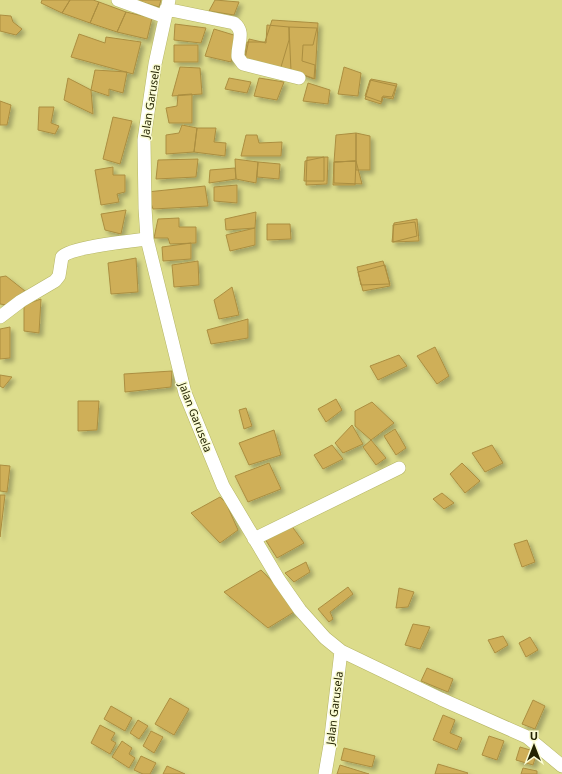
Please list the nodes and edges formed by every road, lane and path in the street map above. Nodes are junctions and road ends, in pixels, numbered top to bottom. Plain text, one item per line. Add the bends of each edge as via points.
1 (118, 0) edge
2 (167, 8) edge
3 (299, 78) dead end
4 (147, 239) junction
5 (0, 317) edge
6 (399, 468) dead end
7 (254, 539) junction
8 (341, 651) junction
9 (562, 766) edge
10 (325, 774) edge

1 - 2 street
2 - 3 street via 234,22 241,34 238,57 243,64
2 - 4 street, Jalan Garusela via 144,140
4 - 5 street via 68,253 62,257 59,276 55,281 20,301
4 - 7 street, Jalan Garusela via 185,393 223,486
6 - 7 street
7 - 8 street, Jalan Garusela via 300,610 325,638
8 - 9 street via 527,737
8 - 10 street, Jalan Garusela

